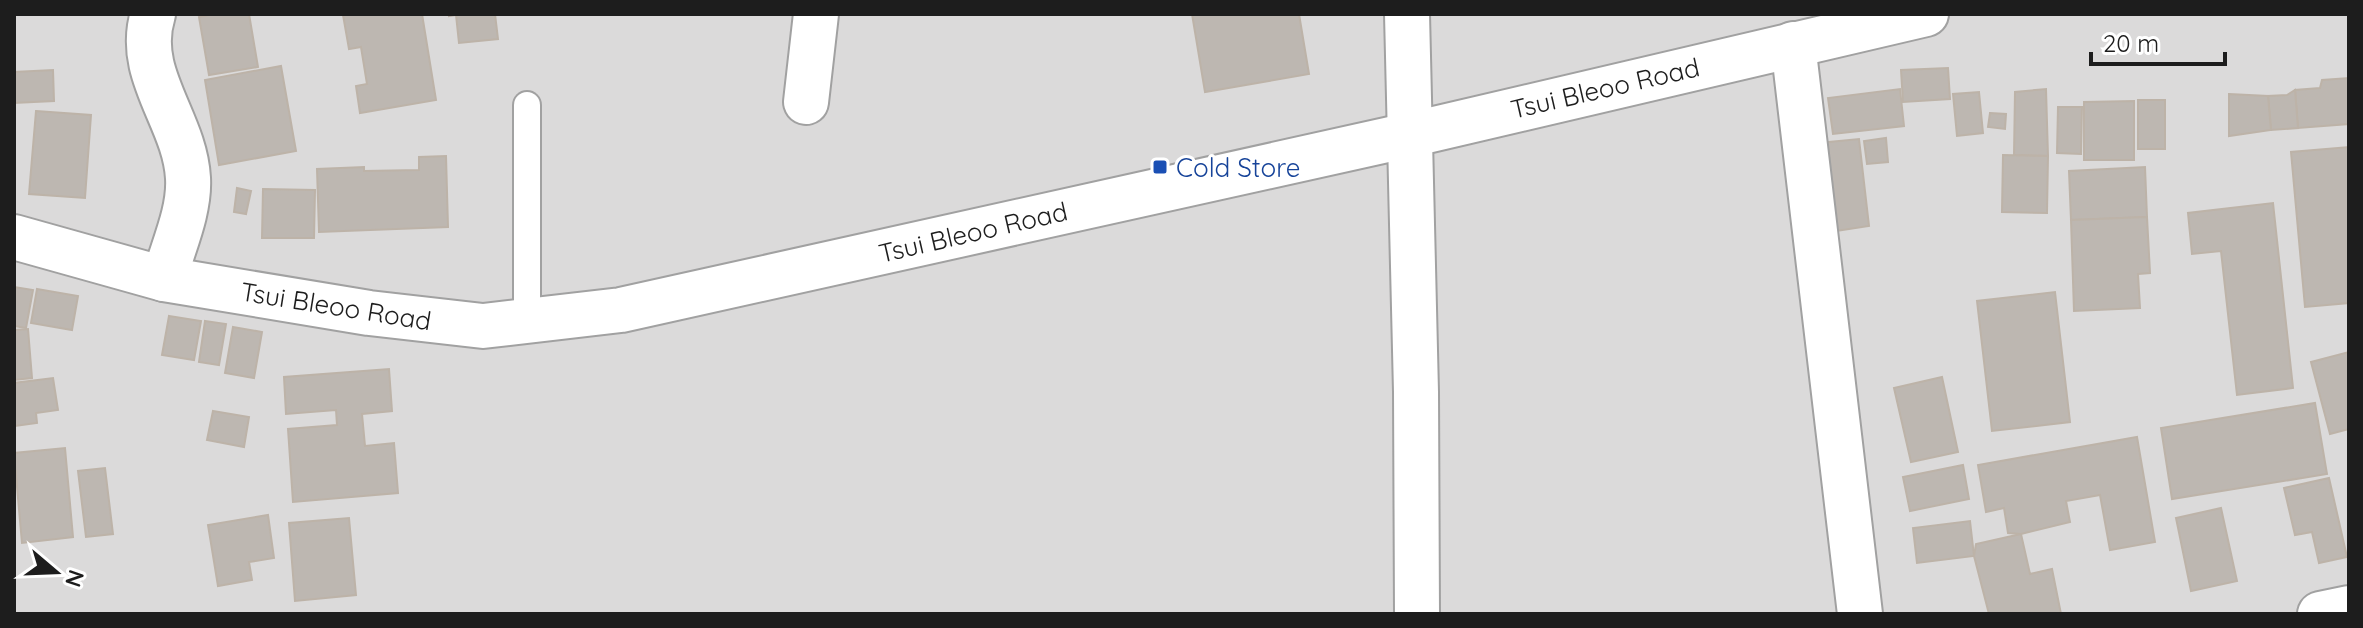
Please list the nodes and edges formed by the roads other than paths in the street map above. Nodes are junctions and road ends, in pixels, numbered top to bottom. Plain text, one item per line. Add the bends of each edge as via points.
1 (153, 14) edge
2 (816, 14) edge
3 (1407, 14) edge
4 (1926, 14) edge
5 (1793, 44) junction
6 (806, 102) dead end
7 (527, 105) dead end
8 (1409, 135) junction
9 (14, 237) edge
10 (164, 279) junction
11 (527, 321) junction
12 (2349, 608) edge
13 (1417, 614) edge
14 (1860, 614) edge
15 (2320, 614) edge

1 - 10 street via 147,33 149,61 185,155 188,179
2 - 6 street
3 - 8 street
4 - 5 street, Tsui Bleoo Road
5 - 8 street, Tsui Bleoo Road
5 - 14 street
7 - 11 lane
8 - 11 street, Tsui Bleoo Road via 621,310
8 - 13 street
9 - 10 street, Tsui Bleoo Road
10 - 11 street, Tsui Bleoo Road via 369,313 483,326
12 - 15 street

